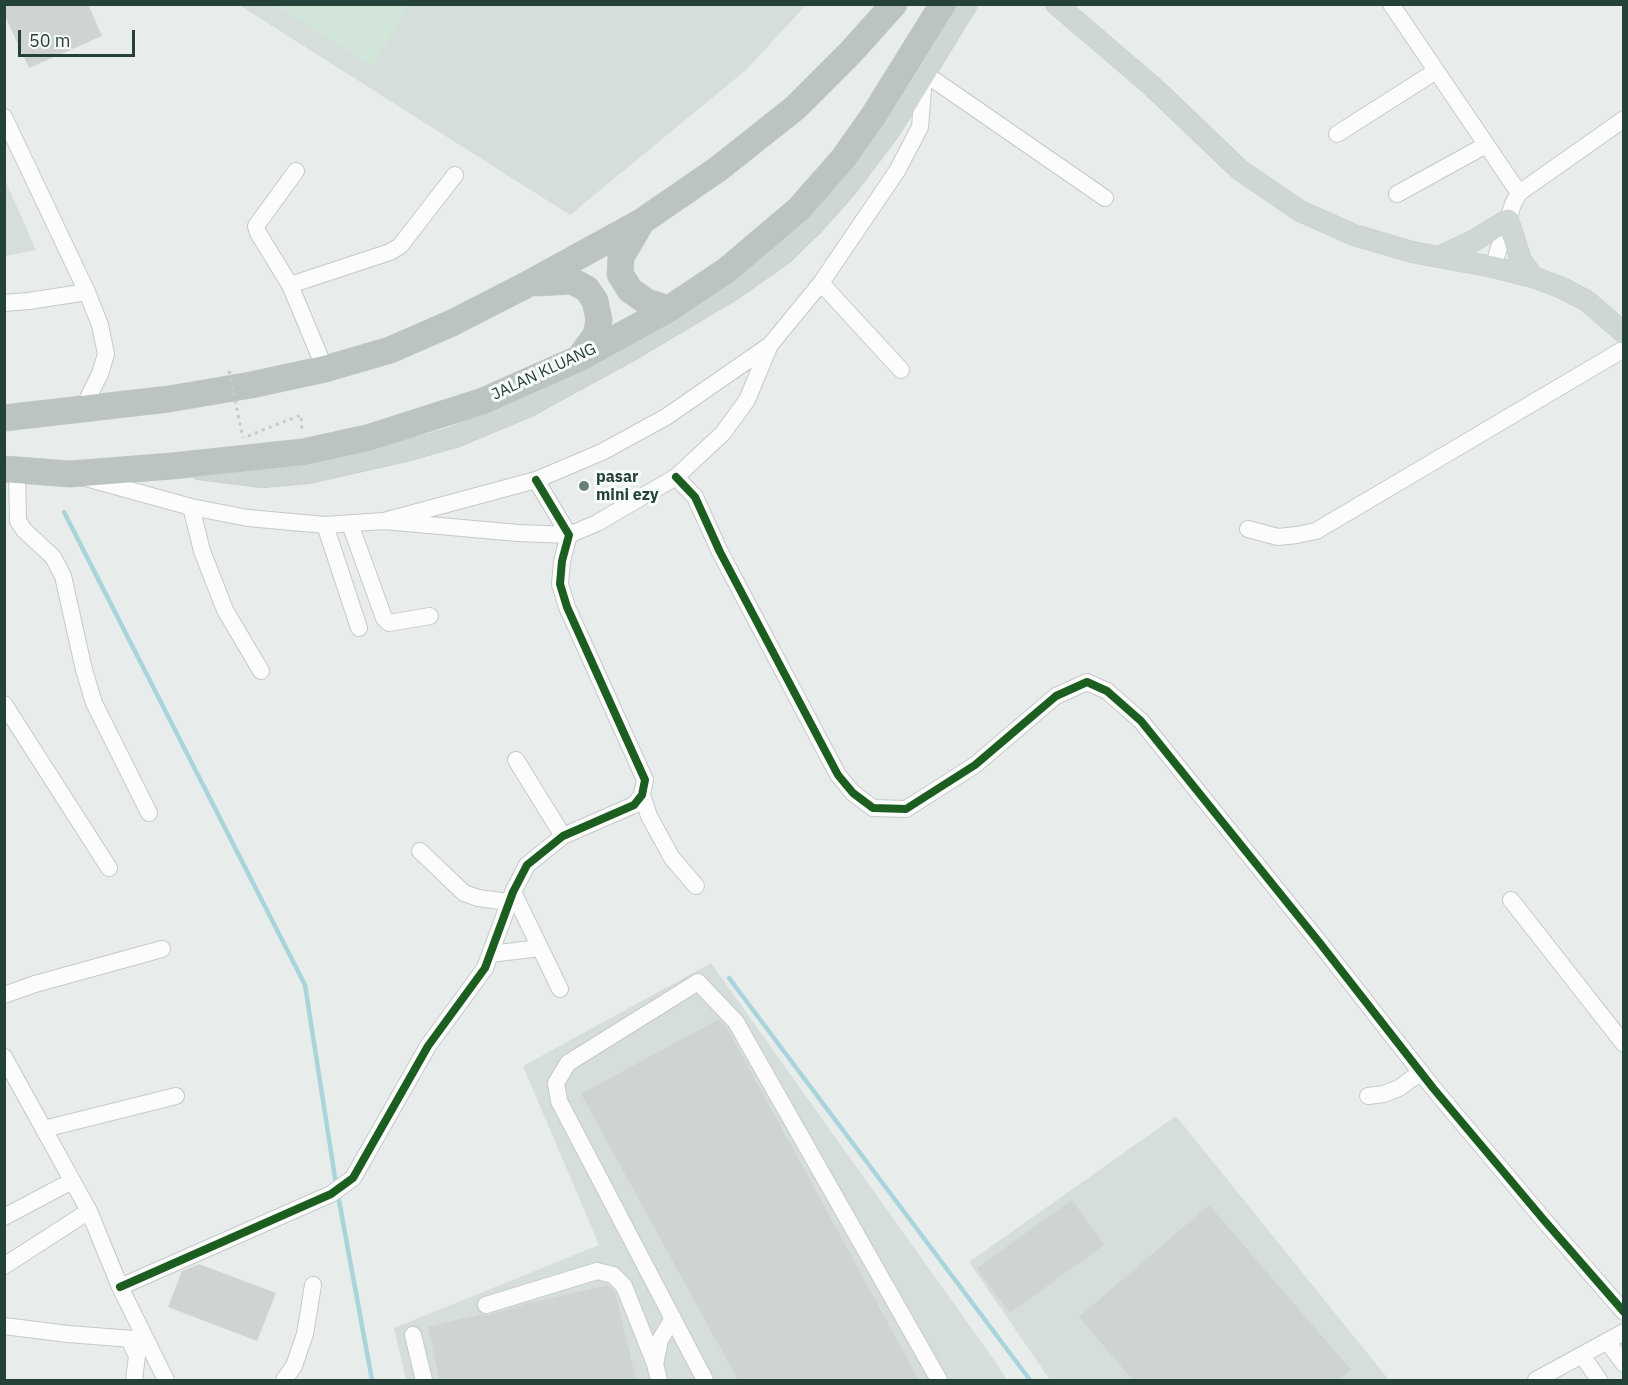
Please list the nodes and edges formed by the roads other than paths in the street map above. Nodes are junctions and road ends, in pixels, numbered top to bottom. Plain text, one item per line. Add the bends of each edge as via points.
1 (894, 4) edge
2 (943, 4) edge
3 (967, 4) edge
4 (1056, 4) edge
5 (1391, 4) edge
6 (1436, 71) junction
7 (924, 73) junction
8 (4, 117) edge
9 (1623, 119) edge
10 (1337, 134) dead end
11 (1486, 145) junction
12 (296, 171) dead end
13 (455, 174) dead end
14 (1519, 193) junction
15 (1397, 194) dead end
16 (1105, 198) dead end
17 (1508, 220) junction
18 (641, 222) junction
19 (1439, 256) junction
20 (1493, 267) junction
21 (1533, 277) junction
22 (821, 283) junction
23 (528, 284) junction
24 (290, 285) junction
25 (87, 292) junction
26 (4, 303) edge
27 (669, 309) junction
28 (1621, 327) edge
29 (770, 345) junction
30 (1623, 349) edge
31 (580, 358) junction
32 (325, 369) junction
33 (901, 370) dead end
34 (82, 410) junction
35 (4, 418) edge
36 (172, 466) junction
37 (11, 469) edge
38 (70, 474) junction
39 (676, 477) junction
40 (536, 480) junction
41 (191, 507) junction
42 (384, 521) junction
43 (350, 524) junction
44 (325, 525) junction
45 (1248, 529) dead end
46 (569, 535) junction
47 (430, 616) dead end
48 (359, 628) dead end
49 (261, 671) dead end
50 (4, 704) edge
51 (516, 760) dead end
52 (642, 795) junction
53 (149, 813) dead end
54 (563, 836) junction
55 (420, 851) dead end
56 (109, 868) dead end
57 (696, 886) dead end
58 (511, 897) junction
59 (1511, 900) dead end
60 (162, 948) dead end
61 (540, 948) junction
62 (490, 954) junction
63 (560, 989) dead end
64 (4, 995) edge
65 (1623, 1044) edge
66 (4, 1057) edge
67 (1420, 1072) junction
68 (176, 1096) dead end
69 (1368, 1096) dead end
70 (44, 1129) junction
71 (72, 1181) junction
72 (89, 1211) junction
73 (4, 1217) edge
74 (4, 1266) edge
75 (314, 1285) dead end
76 (120, 1287) junction
77 (486, 1305) dead end
78 (1623, 1312) edge
79 (673, 1318) junction
80 (4, 1326) edge
81 (1623, 1332) edge
82 (413, 1335) dead end
83 (137, 1340) junction
84 (1608, 1341) junction
85 (1582, 1355) junction
86 (1623, 1364) edge
87 (657, 1372) edge
88 (134, 1380) edge
89 (166, 1380) edge
90 (284, 1380) edge
91 (424, 1380) edge
92 (705, 1380) edge
93 (939, 1380) edge
94 (1536, 1380) edge
95 (1599, 1380) edge

1 - 18 highway via 795,108 718,169
2 - 27 highway, JALAN KLUANG via 874,115 843,159 799,209 727,270
3 - 7 main road
4 - 19 main road via 1153,87 1240,170 1300,211 1354,235
5 - 6 street
6 - 10 street
6 - 11 street
7 - 16 street
7 - 22 street via 920,127 897,171
7 - 36 main road via 890,130 847,187 782,255 732,290 529,406 406,452 308,473 262,477
8 - 25 street
9 - 14 street
11 - 14 street
11 - 15 street
12 - 24 street via 256,226
13 - 24 street via 400,246
14 - 17 street
17 - 19 main road via 1473,242
17 - 20 street
17 - 21 main road via 1521,260
18 - 23 highway
18 - 27 highway via 621,257 620,274 630,291
19 - 20 main road
20 - 21 main road
21 - 28 main road via 1587,301
22 - 29 street
22 - 33 street
23 - 31 highway via 572,281 587,289 595,301 599,320 596,335
23 - 32 highway via 390,350
24 - 32 street
25 - 26 street
25 - 34 street via 106,354
27 - 31 highway, JALAN KLUANG
29 - 39 street via 747,400 723,433
29 - 40 street via 666,417 602,452
30 - 45 street via 1316,531 1278,537
31 - 36 highway, JALAN KLUANG via 483,400 367,438 303,452
32 - 34 highway via 169,399
34 - 35 highway
36 - 38 highway, JALAN KLUANG
37 - 38 highway, JALAN KLUANG
37 - 53 street via 18,521 53,557 63,576 94,703
38 - 41 street
39 - 46 street
39 - 67 street via 695,497 838,775 853,793 873,807 906,809 975,765 1056,696 1087,682 1097,686 1141,721
40 - 42 street
40 - 46 street
41 - 44 street via 248,518
41 - 49 street via 202,551 225,610
42 - 43 street
42 - 46 street
43 - 44 street
43 - 47 street via 384,618 389,623
44 - 48 street
46 - 52 street via 560,584 645,780
50 - 56 street
51 - 54 street
52 - 54 street via 634,805
52 - 57 street via 672,858
54 - 58 street via 527,865
55 - 58 street via 464,893 478,898
58 - 61 street
58 - 62 street
59 - 65 street
60 - 64 street
61 - 62 street
61 - 63 street
62 - 76 street via 428,1046 353,1178 338,1190
66 - 70 street
67 - 69 street via 1399,1088
67 - 78 street
68 - 70 street
70 - 71 street
71 - 72 street
71 - 73 street
72 - 74 street
72 - 76 street
75 - 90 street via 305,1334 294,1366
76 - 83 street
77 - 87 street via 597,1271 613,1275 624,1286
79 - 87 street via 660,1340
79 - 92 street
79 - 93 street via 559,1101 556,1083 568,1064 698,982 736,1022
80 - 83 street
81 - 84 street
82 - 91 street
83 - 88 street
83 - 89 street
84 - 85 street
84 - 86 street
85 - 94 street
85 - 95 street

